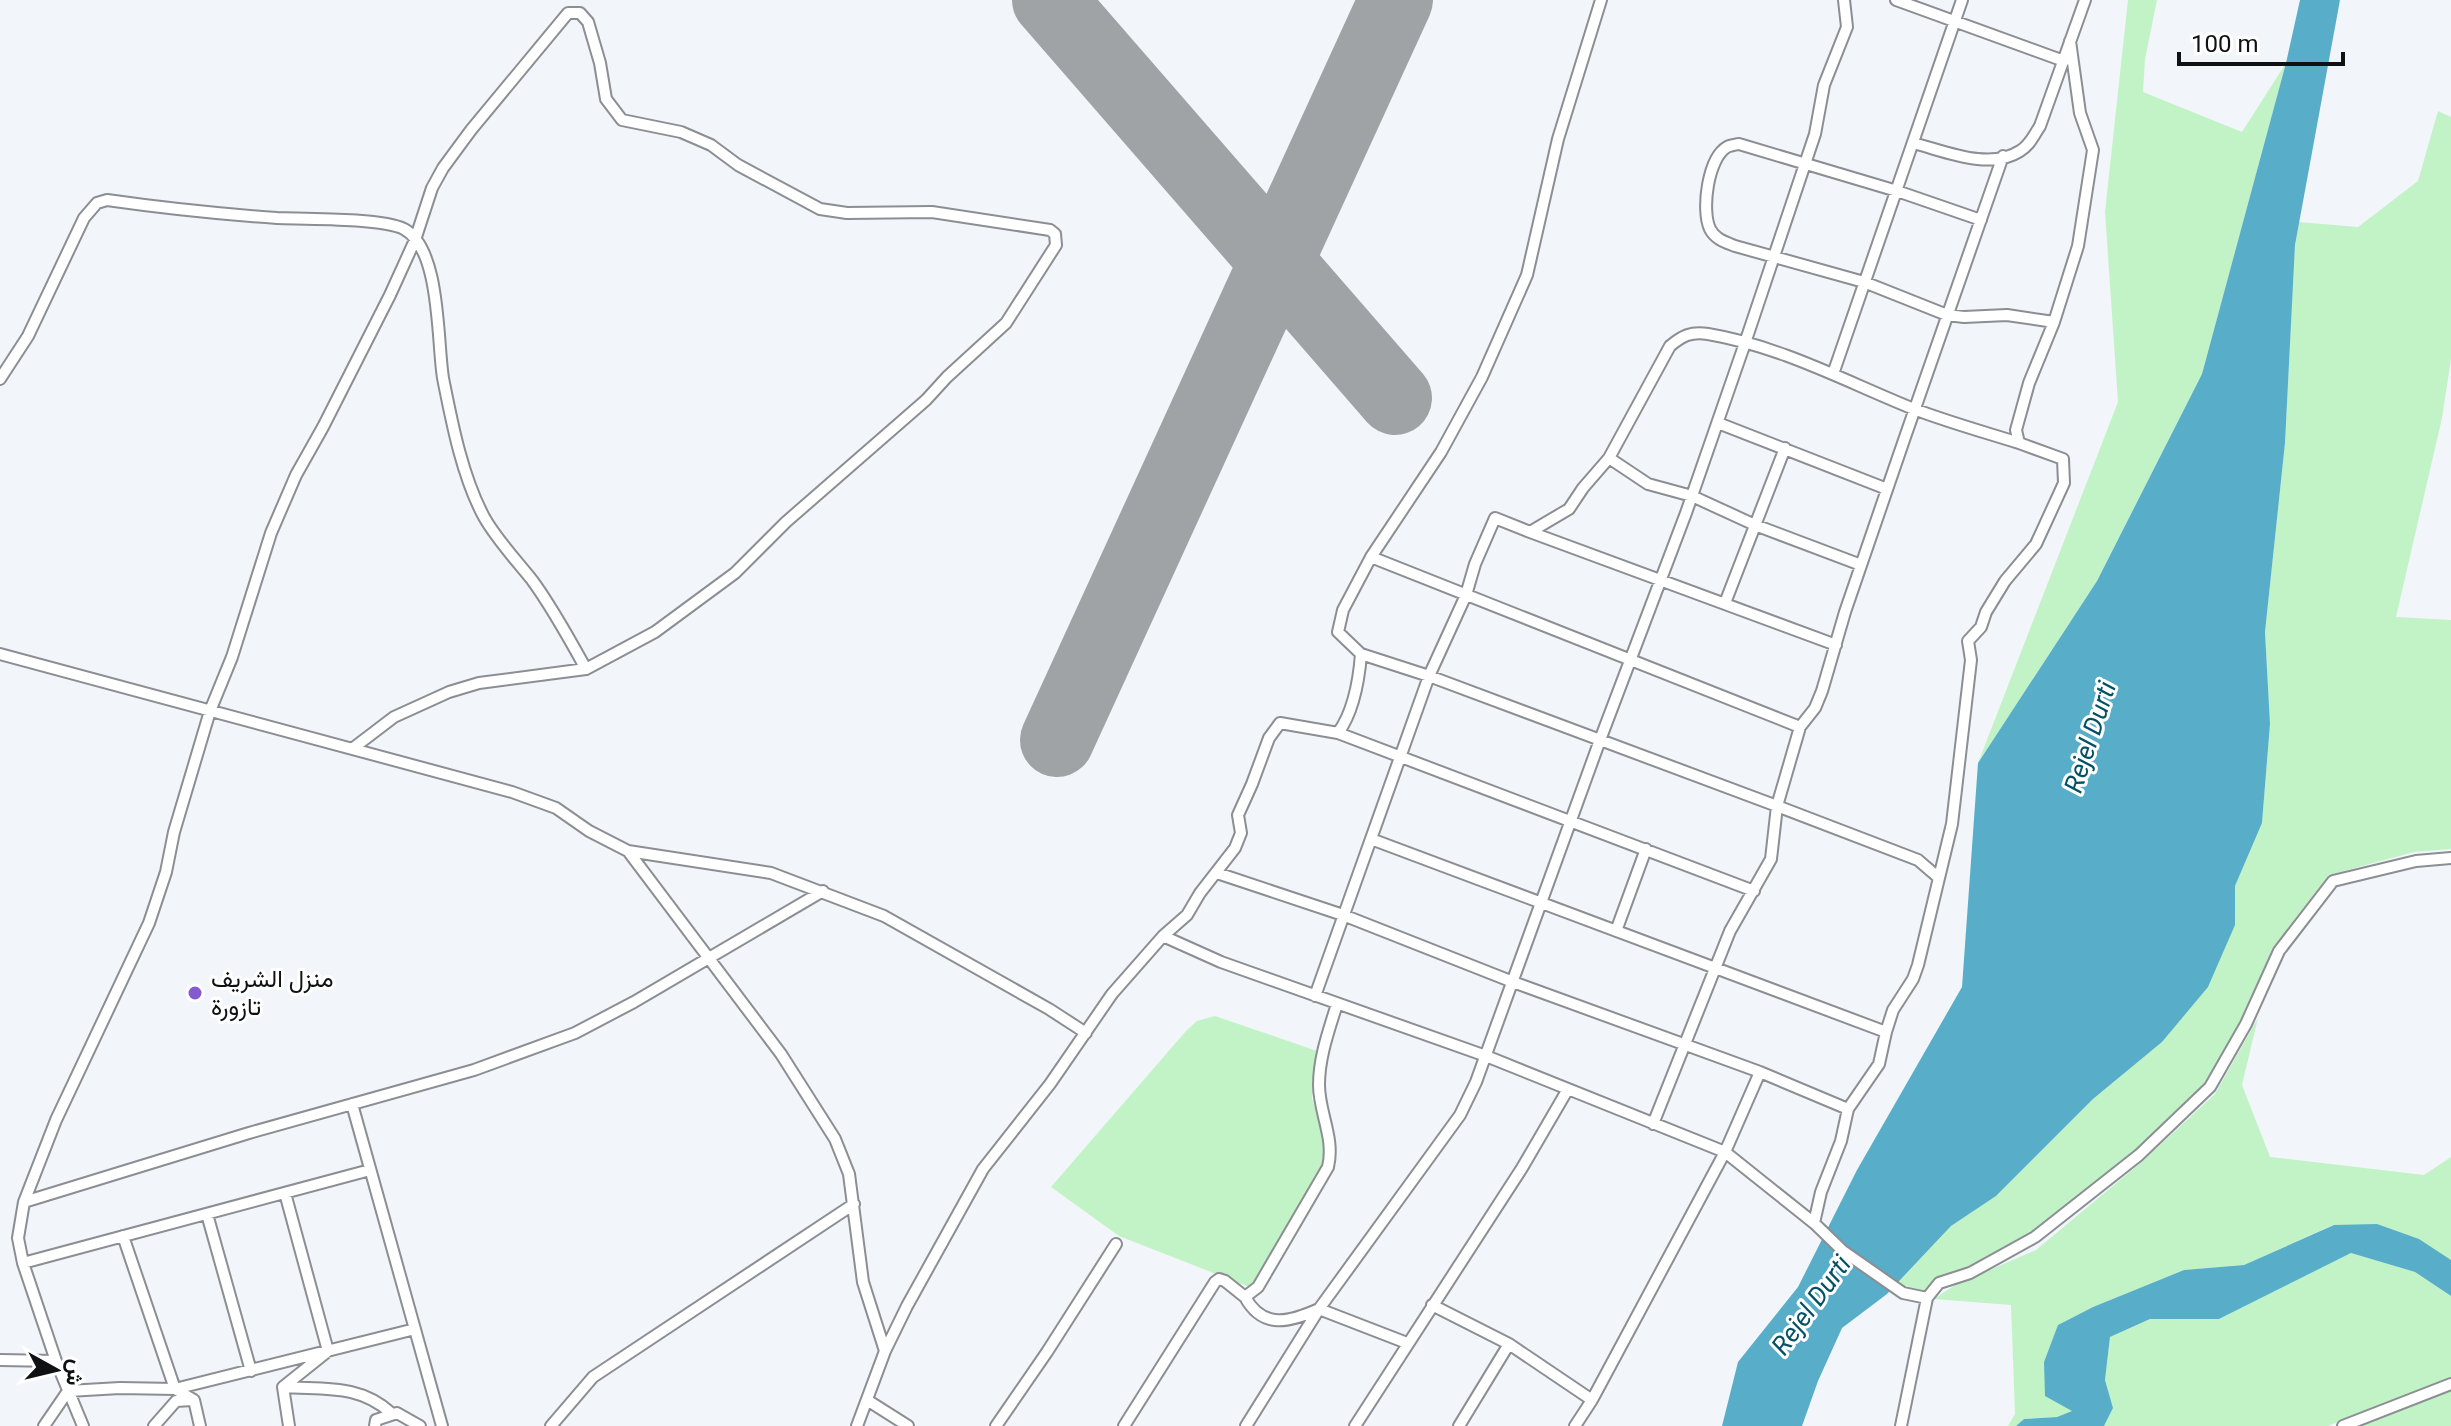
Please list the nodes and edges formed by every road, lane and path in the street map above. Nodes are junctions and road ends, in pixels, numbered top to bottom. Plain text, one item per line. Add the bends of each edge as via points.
1 (1601, 0) edge
2 (1844, 0) edge
3 (1896, 0) edge
4 (1962, 0) edge
5 (2085, 0) edge
6 (1954, 23) junction
7 (2070, 41) junction
8 (2064, 61) junction
9 (1913, 143) junction
10 (2003, 156) junction
11 (1806, 162) junction
12 (1897, 191) junction
13 (1981, 220) junction
14 (415, 240) junction
15 (1774, 257) junction
16 (1864, 282) junction
17 (1947, 315) junction
18 (2054, 322) junction
19 (1745, 343) junction
20 (1833, 374) junction
21 (0, 379) edge
22 (1916, 409) junction
23 (1718, 423) junction
24 (2019, 443) junction
25 (1785, 448) junction
26 (1609, 458) junction
27 (1887, 489) junction
28 (1692, 496) junction
29 (1755, 525) junction
30 (1530, 532) junction
31 (1371, 557) junction
32 (1861, 565) junction
33 (1661, 579) junction
34 (1466, 595) junction
35 (1725, 603) junction
36 (1836, 645) junction
37 (0, 654) edge
38 (1361, 654) junction
39 (1630, 661) junction
40 (586, 669) junction
41 (1429, 676) junction
42 (210, 711) junction
43 (1800, 727) junction
44 (1338, 733) junction
45 (1600, 740) junction
46 (352, 749) junction
47 (1400, 758) junction
48 (1777, 806) junction
49 (1571, 821) junction
50 (1371, 839) junction
51 (1646, 849) junction
52 (628, 851) junction
53 (2451, 858) edge
54 (1217, 873) junction
55 (1939, 878) junction
56 (823, 891) junction
57 (1754, 891) junction
58 (1541, 904) junction
59 (1343, 915) junction
60 (1616, 931) junction
61 (1163, 936) junction
62 (710, 957) junction
63 (1715, 967) junction
64 (1513, 982) junction
65 (1315, 996) junction
66 (1337, 1004) junction
67 (1886, 1032) junction
68 (1086, 1033) junction
69 (1686, 1045) junction
70 (1486, 1056) junction
71 (1760, 1072) junction
72 (1568, 1089) junction
73 (352, 1104) junction
74 (1848, 1109) junction
75 (1653, 1124) junction
76 (1725, 1152) junction
77 (370, 1170) junction
78 (285, 1193) junction
79 (24, 1202) junction
80 (854, 1204) junction
81 (207, 1214) junction
82 (1814, 1223) junction
83 (123, 1236) junction
84 (1116, 1244) dead end
85 (23, 1263) junction
86 (1245, 1297) junction
87 (1927, 1298) junction
88 (1432, 1305) junction
89 (1319, 1309) junction
90 (415, 1329) junction
91 (1407, 1343) junction
92 (1509, 1344) junction
93 (328, 1351) junction
94 (885, 1351) junction
95 (0, 1360) edge
96 (56, 1361) junction
97 (251, 1371) junction
98 (2451, 1384) edge
99 (283, 1387) junction
100 (175, 1389) junction
101 (68, 1391) junction
102 (194, 1400) junction
103 (867, 1400) junction
104 (1592, 1400) junction
105 (391, 1413) junction
106 (44, 1426) edge
107 (83, 1426) edge
108 (154, 1426) edge
109 (200, 1426) edge
110 (289, 1426) edge
111 (375, 1426) edge
112 (420, 1426) edge
113 (442, 1426) edge
114 (551, 1426) edge
115 (857, 1426) edge
116 (908, 1426) edge
117 (996, 1426) edge
118 (1124, 1426) edge
119 (1246, 1426) edge
120 (1355, 1426) edge
121 (1459, 1426) edge
122 (1575, 1426) edge
123 (1901, 1426) edge
124 (2343, 1426) edge

1 - 31 street via 1558,139 1527,275 1482,377 1441,452
2 - 11 street via 1847,27 1824,85
3 - 6 street
4 - 6 street
5 - 7 street
6 - 8 street
6 - 9 street
7 - 8 street
7 - 18 street via 2080,113 2093,150 2078,246
8 - 10 street via 2040,126 2018,153
9 - 10 street via 1973,159
9 - 12 street
10 - 13 street
11 - 12 street
11 - 15 street
11 - 15 street via 1739,144 1727,146 1717,157 1710,177 1705,195 1710,230 1719,240
12 - 13 street
12 - 16 street
13 - 17 street
14 - 21 street via 389,225 97,203 84,218 28,336
14 - 40 street via 429,265 443,374 470,482 484,517 535,584
14 - 40 street via 443,168 568,13 580,13 588,22 606,99 622,120 681,132 711,145 820,209 932,212 1050,230 1057,239 1006,323 926,400 735,573 655,632
14 - 42 street via 296,475
15 - 16 street
15 - 19 street
16 - 17 street
16 - 20 street
17 - 18 street
17 - 22 street
18 - 24 street via 2029,383 2016,430
19 - 20 street
19 - 23 street
19 - 26 street via 1707,333 1686,334 1670,346
20 - 22 street
22 - 24 street
22 - 27 street
23 - 25 street
23 - 28 street
24 - 55 street via 2063,459 2064,483 2036,544 2005,581 1968,641 1963,741
25 - 27 street
25 - 29 street
26 - 28 street via 1648,484
26 - 30 street via 1569,509
27 - 32 street
28 - 29 street
28 - 33 street
29 - 32 street
29 - 35 street
30 - 33 street
30 - 34 street via 1495,518
31 - 34 street
31 - 38 street via 1343,610 1338,632
32 - 36 street
33 - 35 street
33 - 39 street
34 - 39 street
34 - 41 street
35 - 36 street
36 - 43 street via 1815,708
37 - 42 street
38 - 41 street
38 - 44 street via 1352,706
39 - 43 street
39 - 45 street
40 - 46 street via 449,692 394,717
41 - 45 street
41 - 47 street
42 - 46 street
42 - 79 street via 149,923 56,1120
43 - 48 street
44 - 47 street
44 - 54 street via 1280,723 1238,815 1241,833 1235,848
45 - 48 street
45 - 49 street
46 - 52 street via 536,800
47 - 49 street
47 - 50 street
48 - 55 street via 1918,860
48 - 57 street via 1771,859
49 - 51 street
49 - 58 street
50 - 58 street
50 - 59 street
51 - 57 street
51 - 60 street
52 - 56 street via 771,873
52 - 62 street
53 - 87 street via 2333,881 2279,951 2210,1087 2139,1155 2035,1237 1970,1273 1939,1283
54 - 59 street
54 - 61 street via 1187,915
55 - 67 street via 1916,973
56 - 62 street
56 - 68 street via 884,916
57 - 63 street
58 - 60 street
58 - 64 street
59 - 64 street
59 - 65 street
60 - 63 street
61 - 65 street
61 - 68 street
62 - 73 street via 575,1033 474,1070
62 - 80 street via 835,1139
63 - 67 street
63 - 69 street
64 - 69 street
64 - 70 street
65 - 66 street
66 - 70 street
66 - 86 street via 1319,1086 1330,1141 1328,1167 1258,1287
67 - 74 street via 1879,1064
68 - 94 street via 983,1169
69 - 71 street
69 - 75 street
70 - 72 street
70 - 89 street via 1460,1115
71 - 74 street
71 - 76 street
72 - 75 street
72 - 88 street
73 - 77 street
73 - 79 street
74 - 82 street
75 - 76 street
76 - 82 street
76 - 104 street
77 - 78 street
77 - 90 street
78 - 81 street
78 - 93 street
79 - 85 street via 18,1238
80 - 94 street via 863,1282
80 - 114 street via 593,1377
81 - 83 street
81 - 97 street
82 - 87 street via 1843,1251 1903,1293
83 - 85 street
83 - 100 street
84 - 117 street
85 - 96 street
86 - 89 street via 1251,1308 1269,1319 1291,1320
86 - 118 street via 1225,1281 1215,1282
87 - 123 street
88 - 91 street
88 - 92 street
89 - 91 street
89 - 119 street
90 - 93 street
90 - 113 street
91 - 120 street
92 - 104 street
92 - 121 street
93 - 97 street
93 - 99 street
94 - 103 street
95 - 96 street
96 - 101 street
97 - 100 street
98 - 124 street
99 - 105 street via 358,1392
99 - 110 street
100 - 101 street
100 - 102 street
101 - 106 street
101 - 107 street
102 - 108 street via 176,1401
102 - 109 street
103 - 115 street
103 - 116 street
104 - 122 street
105 - 111 street via 376,1420
105 - 112 street

